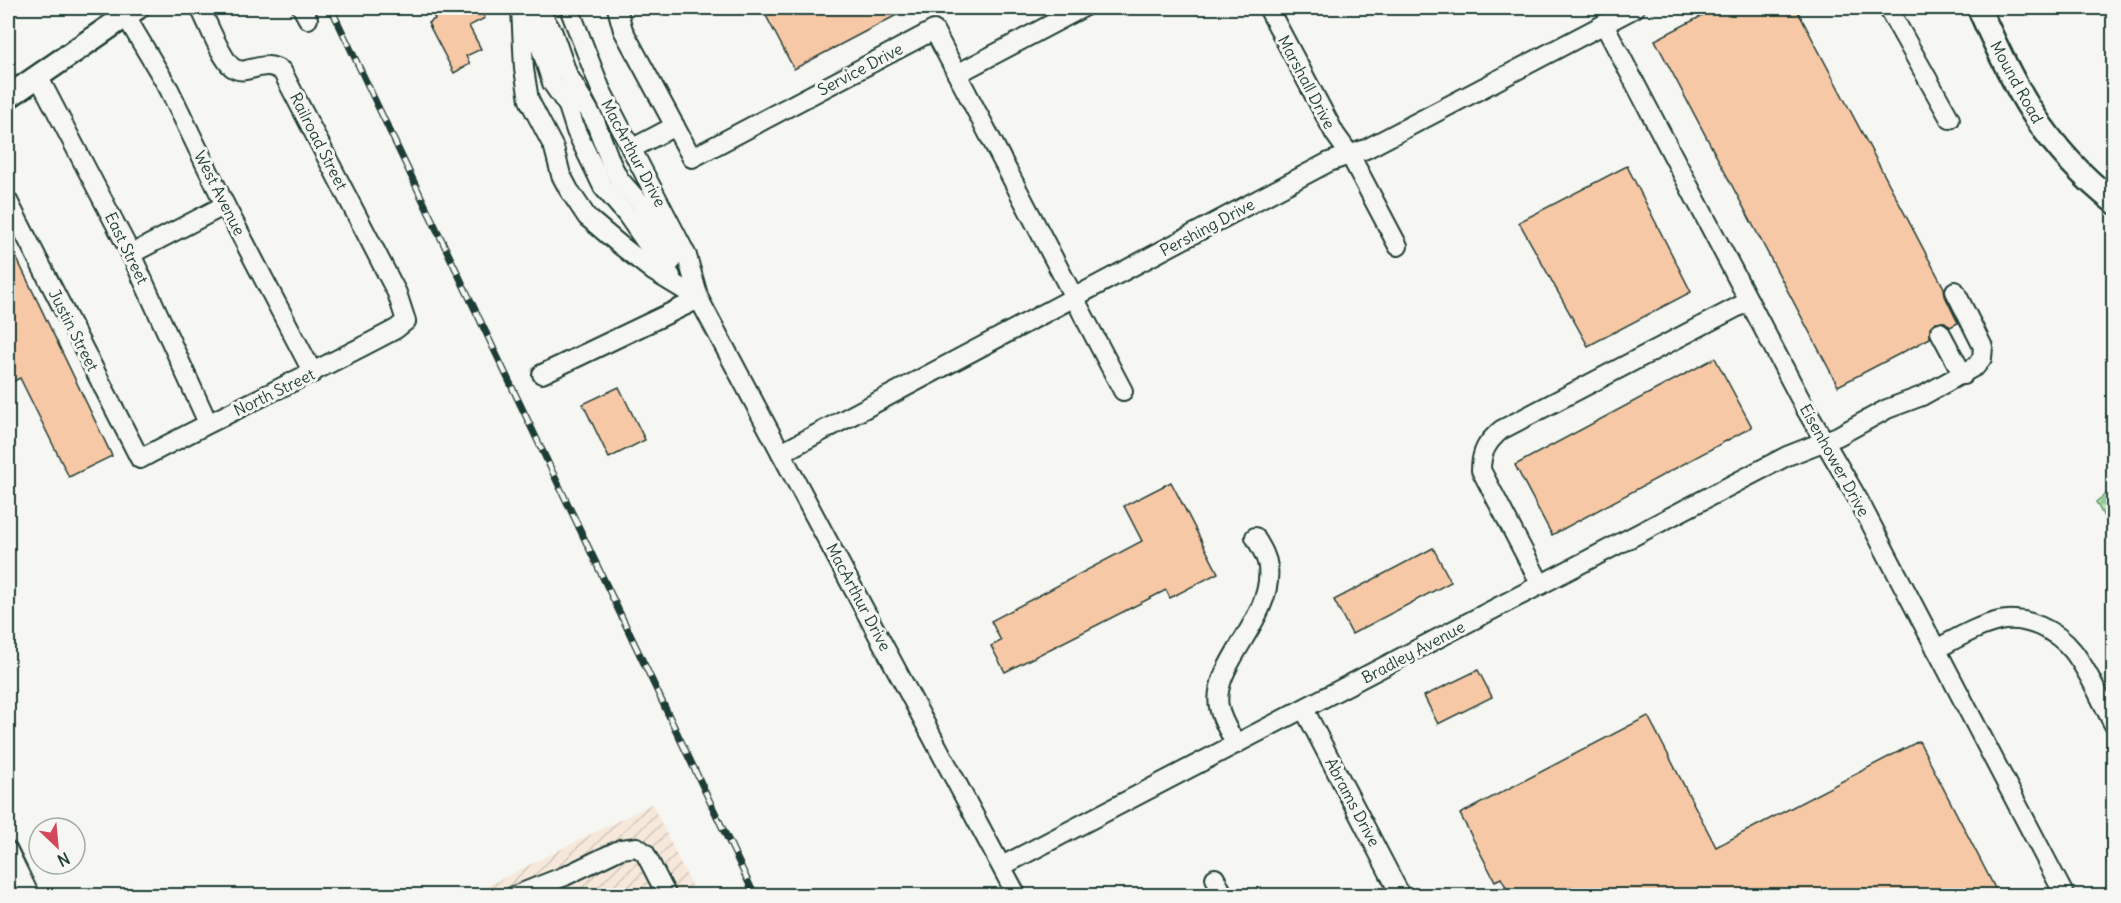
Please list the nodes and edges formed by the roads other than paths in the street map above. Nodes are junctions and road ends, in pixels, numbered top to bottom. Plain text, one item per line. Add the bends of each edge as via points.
1 (200, 8) edge
2 (523, 8) edge
3 (538, 8) edge
4 (569, 8) edge
5 (617, 8) edge
6 (1082, 8) edge
7 (1268, 8) edge
8 (1635, 8) edge
9 (1888, 8) edge
10 (1978, 8) edge
11 (125, 10) edge
12 (1604, 24) junction
13 (957, 74) junction
14 (38, 76) junction
15 (8, 96) edge
16 (1950, 119) dead end
17 (675, 126) junction
18 (631, 149) junction
19 (1350, 155) junction
20 (8, 201) edge
21 (2114, 201) edge
22 (225, 205) junction
23 (1398, 246) dead end
24 (131, 254) junction
25 (683, 288) junction
26 (1955, 291) dead end
27 (699, 298) junction
28 (1074, 298) junction
29 (1749, 301) junction
30 (406, 321) joint
31 (1940, 333) dead end
32 (313, 373) junction
33 (542, 374) dead end
34 (1963, 375) junction
35 (1123, 391) dead end
36 (208, 423) junction
37 (1824, 441) junction
38 (781, 453) junction
39 (140, 459) joint
40 (1255, 537) dead end
41 (1540, 585) junction
42 (1936, 649) junction
43 (1304, 709) junction
44 (2114, 725) edge
45 (1236, 744) junction
46 (8, 851) edge
47 (1002, 866) junction
48 (1215, 878) dead end
49 (30, 896) edge
50 (514, 896) edge
51 (667, 896) edge
52 (1017, 896) edge
53 (1224, 896) edge
54 (1401, 896) edge
55 (2065, 896) edge

1 - 30 street, Railroad Street via 232,68 273,65 282,71 397,292
2 - 25 street via 552,82 568,106 603,187
2 - 25 street via 529,100 554,148 569,190 587,217 653,271
3 - 25 street via 553,33 567,73 595,121 619,179 641,204
4 - 18 street, MacArthur Drive via 601,90
5 - 17 street via 623,30
6 - 13 street
7 - 19 street, Marshall Drive
8 - 12 street, Pershing Drive
9 - 16 street
10 - 21 main road, Mound Road via 2008,73 2036,120 2075,167
11 - 14 main road
11 - 22 street, West Avenue
12 - 19 street, Pershing Drive
12 - 29 street, Eisenhower Drive
13 - 17 street, Service Drive via 934,30 692,158
13 - 28 street
14 - 15 main road
14 - 24 street, East Street
17 - 18 street
18 - 27 street, MacArthur Drive via 687,256
19 - 23 street, Marshall Drive
19 - 28 street, Pershing Drive via 1329,162
20 - 39 street, Justin Street
22 - 24 street
22 - 32 street, West Avenue
24 - 36 street, East Street
25 - 27 street
26 - 34 street via 1983,347 1982,358
27 - 33 street
27 - 38 street, MacArthur Drive
28 - 35 street
28 - 38 street, Pershing Drive
29 - 37 street, Eisenhower Drive
29 - 41 street via 1501,430 1489,440 1481,470
30 - 32 street, North Street
31 - 34 street
32 - 36 street, North Street
34 - 37 street, Bradley Avenue
36 - 39 street, North Street
37 - 41 street, Bradley Avenue via 1787,456
37 - 42 street, Eisenhower Drive
38 - 47 street, MacArthur Drive
40 - 45 street via 1268,567 1263,604 1220,683 1218,696 1221,715
41 - 43 street, Bradley Avenue
42 - 44 street via 2002,620 2034,624 2073,651
42 - 55 street, Eisenhower Drive
43 - 45 street, Bradley Avenue
43 - 54 street, Abrams Drive
45 - 47 street, Bradley Avenue
46 - 49 street
47 - 52 street, MacArthur Drive
48 - 53 street
50 - 51 street via 621,849 637,847 645,853

